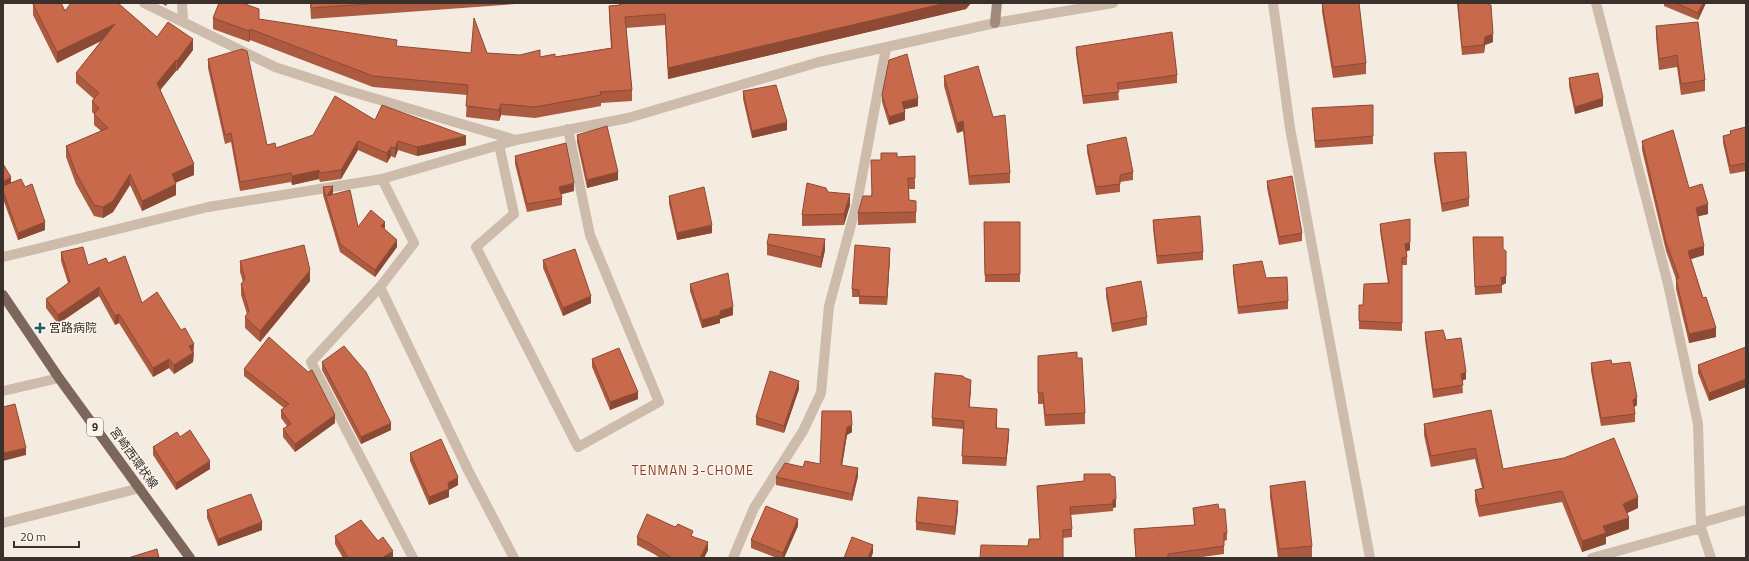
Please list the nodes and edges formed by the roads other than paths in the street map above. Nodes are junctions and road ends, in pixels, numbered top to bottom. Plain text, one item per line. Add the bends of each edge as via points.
1 (144, 3) edge
2 (182, 3) edge
3 (997, 3) edge
4 (1113, 3) edge
5 (1273, 3) edge
6 (1596, 3) edge
7 (183, 22) junction
8 (995, 23) junction
9 (886, 48) junction
10 (568, 130) junction
11 (516, 140) junction
12 (499, 145) junction
13 (382, 179) junction
14 (3, 257) edge
15 (380, 286) junction
16 (3, 295) edge
17 (59, 378) junction
18 (3, 391) edge
19 (140, 488) junction
20 (1746, 510) edge
21 (3, 523) edge
22 (1701, 525) junction
23 (190, 558) edge
24 (413, 558) edge
25 (514, 558) edge
26 (732, 558) edge
27 (1370, 558) edge
28 (1592, 558) edge
29 (1711, 558) edge

1 - 7 street
2 - 7 street
3 - 8 street
4 - 8 street
5 - 27 street via 1290,128
6 - 22 street via 1668,284 1698,424
7 - 11 street via 275,67
8 - 9 street
9 - 10 street via 818,62 628,118
9 - 26 street via 857,203 829,306 821,393 803,431 754,508
10 - 11 street
10 - 12 street via 590,235 659,402 578,447 476,247 514,214
11 - 12 street
12 - 13 street
13 - 14 street via 208,207
13 - 15 street via 414,243
15 - 24 street via 311,362
15 - 25 street via 468,470
16 - 17 main road, 宮崎西環状線 / 9
17 - 18 street
17 - 19 main road, 宮崎西環状線 / 9
19 - 21 street
19 - 23 main road, 宮崎西環状線 / 9
20 - 22 street
22 - 28 street
22 - 29 street

